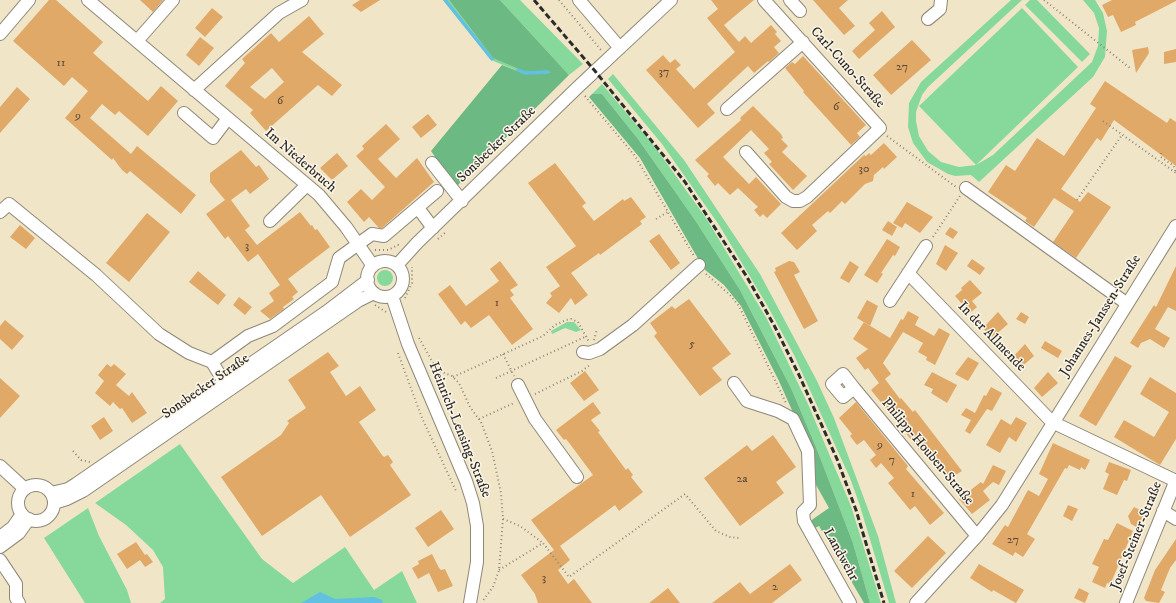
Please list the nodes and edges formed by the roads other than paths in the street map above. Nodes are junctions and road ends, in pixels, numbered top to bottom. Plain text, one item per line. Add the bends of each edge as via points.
1 (29, 0) edge
2 (88, 0) edge
3 (173, 0) edge
4 (302, 0) edge
5 (671, 0) edge
6 (764, 0) edge
7 (790, 0) edge
8 (941, 0) edge
9 (576, 4) edge
10 (800, 11) dead end
11 (928, 19) dead end
12 (0, 34) edge
13 (137, 41) junction
14 (803, 42) junction
15 (620, 48) junction
16 (194, 90) junction
17 (727, 109) dead end
18 (184, 114) dead end
19 (228, 118) junction
20 (746, 152) dead end
21 (432, 163) dead end
22 (307, 185) junction
23 (961, 189) road end
24 (437, 191) dead end
25 (462, 201) junction
26 (418, 208) junction
27 (0, 212) edge
28 (270, 221) dead end
29 (1176, 226) edge
30 (433, 228) junction
31 (926, 246) road end
32 (361, 249) junction
33 (397, 265) junction
34 (699, 265) road end
35 (373, 266) junction
36 (908, 273) junction
37 (368, 280) junction
38 (374, 293) junction
39 (392, 296) junction
40 (890, 301) dead end
41 (1126, 303) junction
42 (588, 352) road end
43 (212, 362) junction
44 (843, 374) dead end
45 (734, 383) dead end
46 (518, 385) road end
47 (226, 386) junction
48 (1052, 422) junction
49 (0, 466) edge
50 (577, 477) dead end
51 (1176, 480) edge
52 (24, 489) junction
53 (52, 498) junction
54 (1163, 511) junction
55 (26, 516) junction
56 (1176, 519) edge
57 (977, 536) junction
58 (0, 537) edge
59 (0, 547) edge
60 (0, 560) edge
61 (918, 601) edge
62 (19, 603) edge
63 (470, 603) edge
64 (850, 603) edge
65 (1126, 603) edge

1 - 12 street
2 - 13 street, Im Niederbruch
3 - 13 street
4 - 16 street via 279,12
5 - 15 street, Sonsbecker Straße
6 - 14 street, Carl-Cuno-Straße
7 - 10 street
8 - 11 street via 940,9
9 - 15 street
13 - 16 street, Im Niederbruch
14 - 17 street
14 - 20 street, Carl-Cuno-Straße via 880,128 807,197 800,200 786,197
15 - 25 street, Sonsbecker Straße
16 - 19 street, Im Niederbruch
18 - 19 street via 213,138
19 - 22 street, Im Niederbruch
21 - 25 street
22 - 28 street
22 - 32 street, Im Niederbruch via 331,209
23 - 41 street
24 - 26 street
25 - 30 street, Sonsbecker Straße
26 - 30 street
26 - 32 street via 384,236 372,234
27 - 43 street via 9,204 96,275 159,334 189,353
29 - 41 street, Johannes-Janssen-Straße
30 - 33 street, Sonsbecker Straße
31 - 36 street
32 - 35 street, Im Niederbruch
32 - 43 street via 339,258 332,282 273,326 248,336
33 - 35 street via 387,261 378,262
33 - 39 street via 403,281 401,288
34 - 42 street via 634,325
35 - 37 street
36 - 40 street
36 - 48 street, In der Allmende
37 - 38 street
37 - 47 street, Sonsbecker Straße
38 - 39 street
38 - 47 street, Sonsbecker Straße
39 - 63 street, Heinrich-Lensing-Straße via 473,503 477,526 477,562
41 - 48 street, Johannes-Janssen-Straße
43 - 47 street
44 - 57 street, Philipp-Houben-Straße
45 - 64 street, Landwehr via 747,401 793,419 808,451 810,505 803,512 804,521
46 - 50 street via 536,419
47 - 53 street, Sonsbecker Straße via 83,491 67,499
48 - 51 street
48 - 57 street, Johannes-Janssen-Straße via 1002,504
49 - 52 street
51 - 54 street, Josef-Steiner-Straße
52 - 53 street via 39,485 48,489
52 - 55 street via 18,501
53 - 55 street via 52,511 46,517 38,520
54 - 56 street
54 - 65 street, Josef-Steiner-Straße
55 - 58 street
55 - 59 street via 19,533
57 - 61 street, Johannes-Janssen-Straße
60 - 62 street via 16,584 16,598

